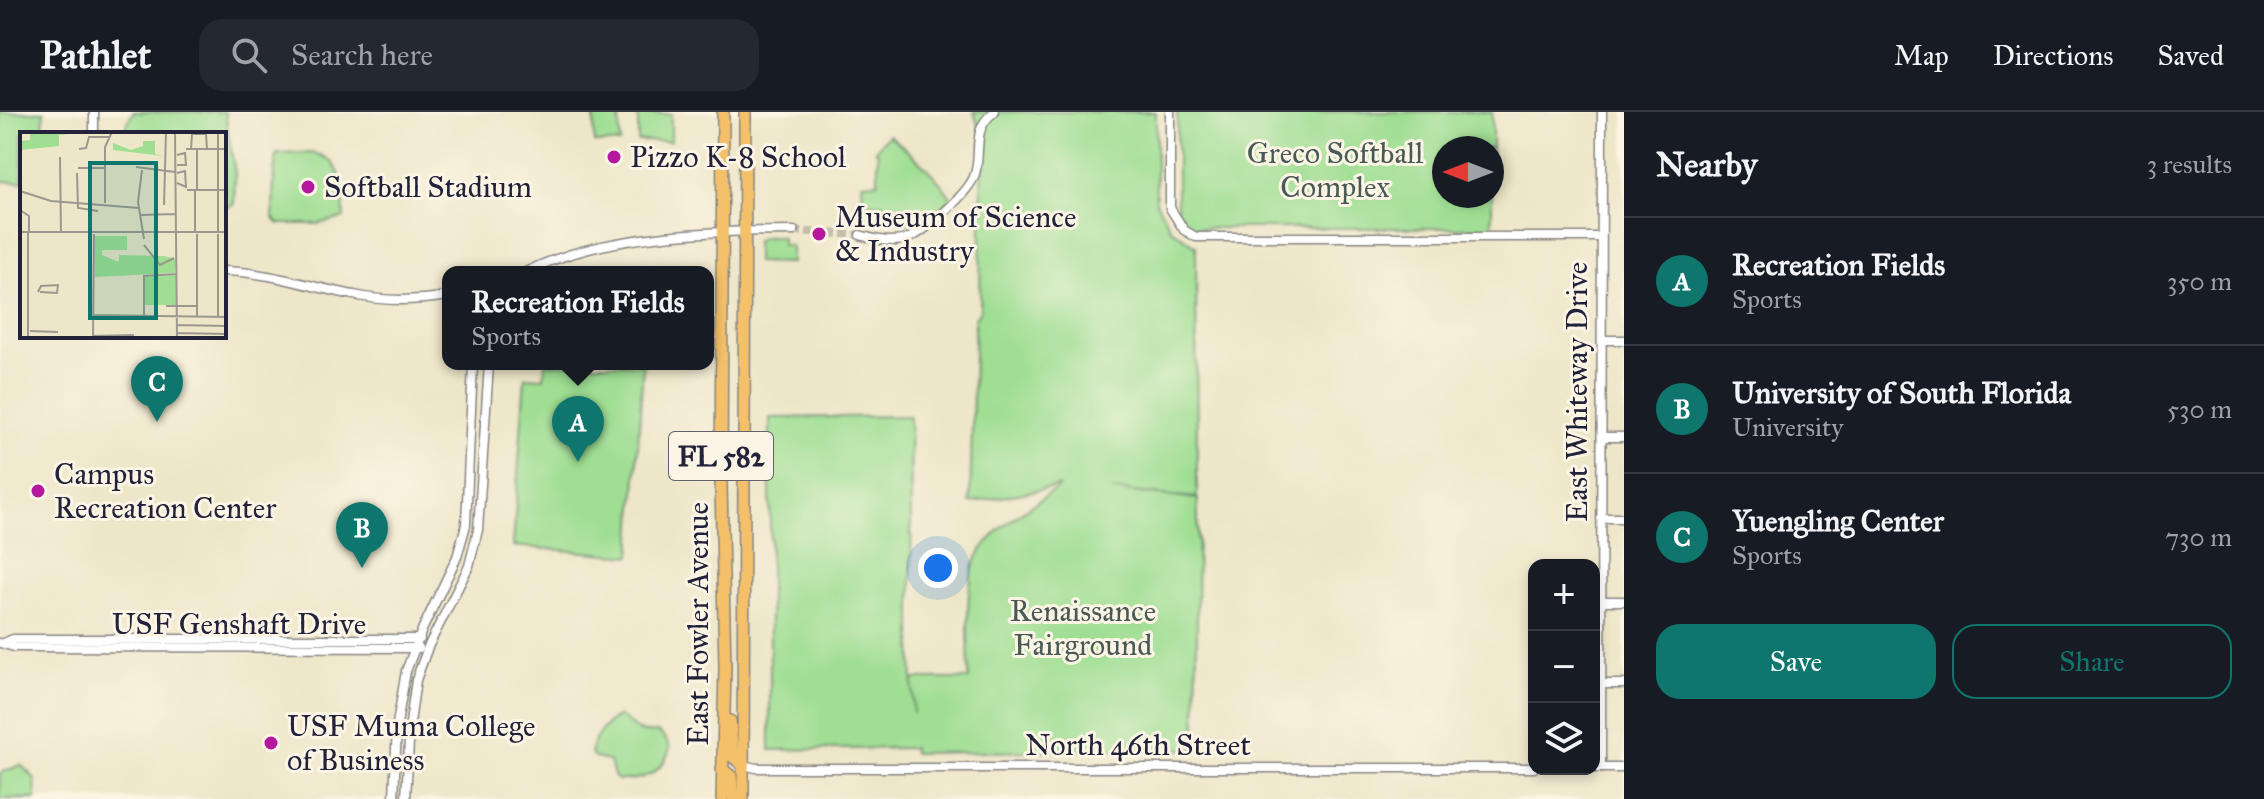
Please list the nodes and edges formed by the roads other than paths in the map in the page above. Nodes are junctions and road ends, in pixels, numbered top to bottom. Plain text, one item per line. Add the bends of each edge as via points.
1 (723, 112) edge
2 (745, 112) edge
3 (994, 112) edge
4 (1170, 112) edge
5 (1602, 112) edge
6 (745, 231) junction
7 (794, 231) tunnel mouth
8 (722, 232) junction
9 (860, 235) tunnel mouth
10 (1601, 237) junction
11 (543, 266) edge
12 (226, 271) edge
13 (442, 297) edge
14 (1602, 340) junction
15 (1624, 340) edge
16 (473, 370) edge
17 (489, 370) edge
18 (1602, 437) junction
19 (1624, 437) edge
20 (1601, 518) junction
21 (1624, 518) edge
22 (1601, 601) junction
23 (1624, 601) edge
24 (432, 638) junction
25 (2, 643) edge
26 (417, 643) junction
27 (428, 647) junction
28 (725, 668) junction
29 (1601, 684) junction
30 (1624, 684) edge
31 (1600, 705) edge
32 (743, 765) junction
33 (1528, 768) edge
34 (1600, 768) edge
35 (1624, 768) edge
36 (722, 769) junction
37 (394, 799) edge
38 (406, 799) edge
39 (722, 799) edge
40 (733, 799) edge
41 (743, 799) edge

1 - 8 main road, East Fowler Avenue / FL 582
2 - 6 main road, East Fowler Avenue / FL 582
3 - 9 street via 980,129 975,175 958,200 910,238 875,240
4 - 10 street via 1170,208 1184,230 1196,237
5 - 10 street, East Whiteway Drive
6 - 7 street
6 - 8 street
6 - 32 main road, East Fowler Avenue / FL 582
8 - 11 street via 644,238
8 - 28 main road, East Fowler Avenue / FL 582
10 - 14 street, East Whiteway Drive
12 - 13 street via 372,298
14 - 15 street
14 - 18 street, East Whiteway Drive
16 - 26 street via 466,525
17 - 24 street via 474,552
18 - 19 street
18 - 20 street, East Whiteway Drive
20 - 21 street
20 - 22 street, East Whiteway Drive
22 - 23 street
22 - 29 street, East Whiteway Drive
24 - 26 street
24 - 27 street
25 - 26 street, USF Genshaft Drive
26 - 27 street, USF Genshaft Drive
26 - 37 street via 399,713
27 - 38 street via 412,703
28 - 32 main road via 733,757
28 - 36 main road, East Fowler Avenue / FL 582
29 - 30 street
29 - 31 street, East Whiteway Drive
32 - 33 street, North 46th Street via 871,770
32 - 41 main road, East Fowler Avenue / FL 582
34 - 35 street
36 - 39 main road, East Fowler Avenue / FL 582
36 - 40 main road via 732,777

